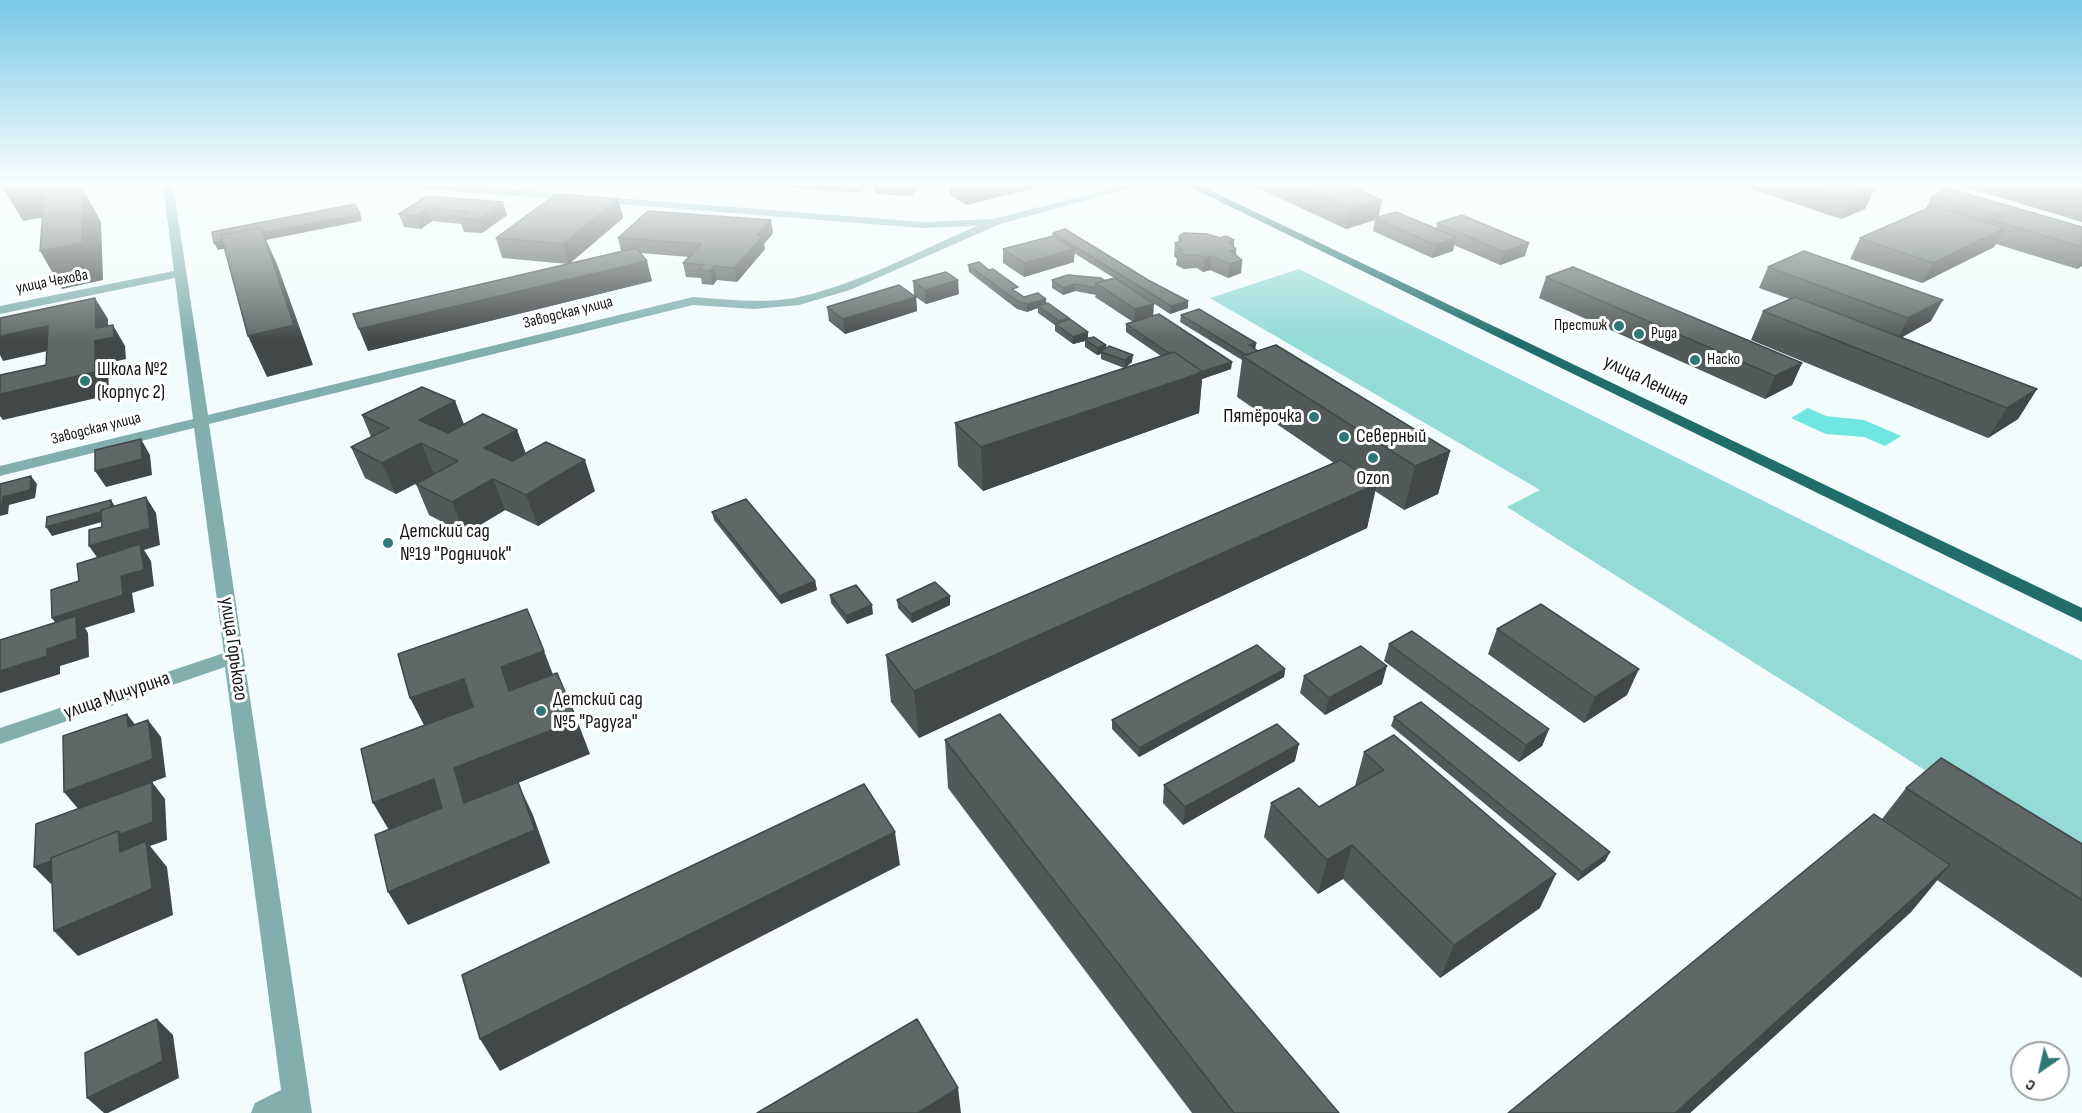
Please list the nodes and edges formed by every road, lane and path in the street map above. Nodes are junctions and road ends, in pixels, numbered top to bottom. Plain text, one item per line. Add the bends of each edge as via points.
1 (176, 237) edge
2 (962, 237) edge
3 (1298, 237) edge
4 (181, 273) junction
5 (0, 310) edge
6 (203, 421) junction
7 (0, 471) edge
8 (2082, 616) edge
9 (234, 657) junction
10 (0, 736) edge
11 (297, 1105) edge
12 (265, 1113) edge

1 - 4 street, улица Горького
2 - 6 street, Заводская улица via 846,287 794,302 754,305 693,301
3 - 8 main road, улица Ленина
4 - 5 street, улица Чехова
4 - 6 street, улица Горького
6 - 7 street, Заводская улица
6 - 9 street, улица Горького
9 - 10 street, улица Мичурина
9 - 11 street, улица Горького
11 - 12 street

